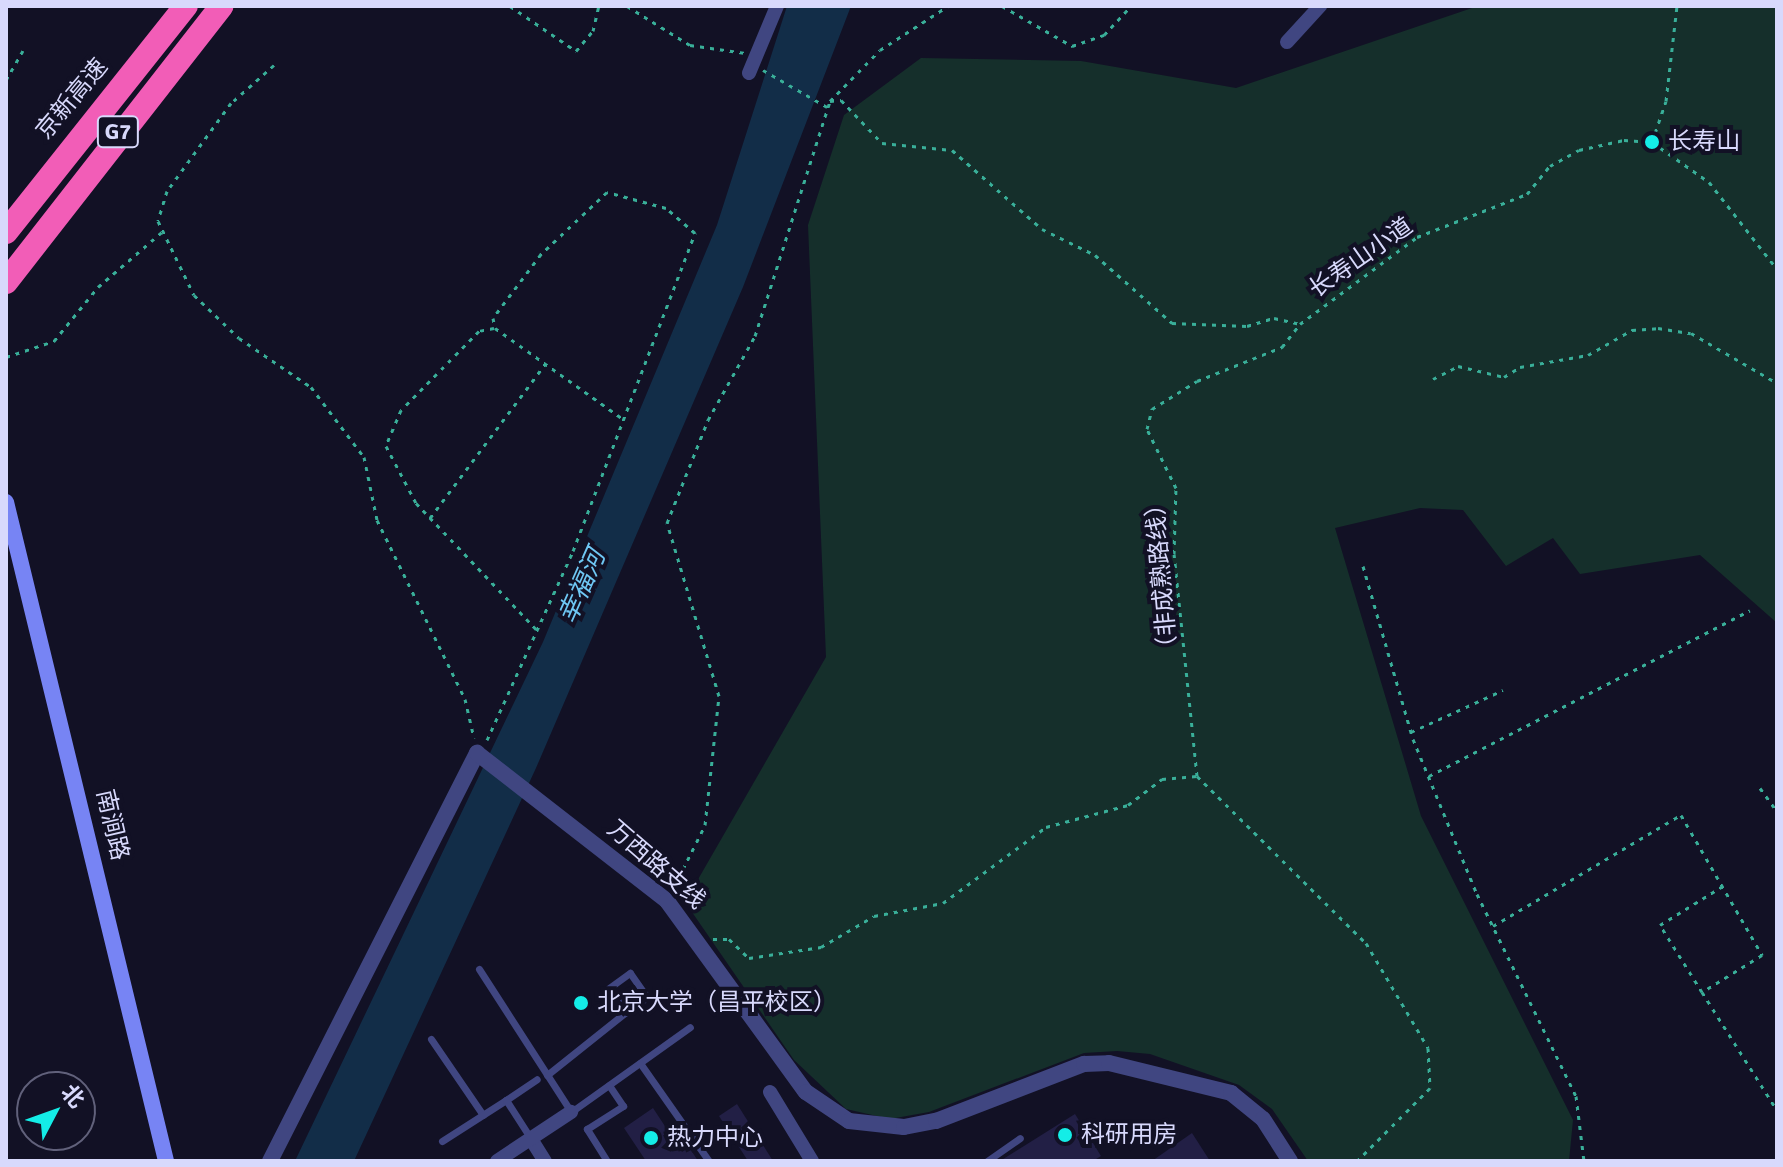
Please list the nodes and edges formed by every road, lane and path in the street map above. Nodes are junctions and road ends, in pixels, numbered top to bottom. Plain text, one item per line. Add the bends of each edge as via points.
1 (186, 6) edge
2 (222, 6) edge
3 (510, 6) edge
4 (599, 6) edge
5 (627, 6) edge
6 (777, 6) edge
7 (948, 6) edge
8 (1002, 6) edge
9 (1131, 6) edge
10 (1320, 6) edge
11 (1677, 6) edge
12 (1287, 42) dead end
13 (23, 51) dead end
14 (752, 64) junction
15 (274, 65) dead end
16 (6, 80) edge
17 (830, 101) junction
18 (827, 107) junction
19 (1652, 142) junction
20 (163, 231) junction
21 (6, 232) edge
22 (1777, 269) edge
23 (13, 272) edge
24 (1300, 324) junction
25 (495, 328) junction
26 (6, 357) edge
27 (545, 364) junction
28 (1433, 379) dead end
29 (1777, 383) edge
30 (623, 419) junction
31 (6, 502) edge
32 (429, 519) junction
33 (1363, 566) dead end
34 (1750, 610) dead end
35 (538, 631) junction
36 (1503, 690) dead end
37 (1411, 732) junction
38 (478, 753) junction
39 (1197, 776) junction
40 (1429, 776) junction
41 (1760, 788) dead end
42 (1777, 811) edge
43 (1723, 886) junction
44 (667, 901) junction
45 (1493, 926) junction
46 (701, 939) junction
47 (479, 969) dead end
48 (1702, 992) junction
49 (626, 1012) junction
50 (690, 1027) dead end
51 (431, 1039) dead end
52 (640, 1063) junction
53 (547, 1075) junction
54 (537, 1079) dead end
55 (609, 1085) junction
56 (770, 1092) dead end
57 (506, 1100) junction
58 (1777, 1110) edge
59 (571, 1112) junction
60 (483, 1115) junction
61 (1020, 1138) dead end
62 (531, 1139) junction
63 (442, 1141) dead end
64 (166, 1161) edge
65 (270, 1161) edge
66 (497, 1161) edge
67 (545, 1161) edge
68 (607, 1161) edge
69 (709, 1161) edge
70 (812, 1161) edge
71 (987, 1161) edge
72 (1290, 1161) edge
73 (1357, 1161) edge
74 (1584, 1161) edge

1 - 21 highway, 京新高速 / G7
2 - 23 highway, G7
3 - 4 path via 576,51 593,31
5 - 14 path via 690,45
6 - 14 street
7 - 17 path via 880,50
8 - 9 path via 1072,46 1104,35
10 - 12 street
11 - 19 path via 1666,101
13 - 16 path
14 - 18 path
15 - 20 path via 231,103 167,191 158,221
17 - 18 path
17 - 24 path, 长寿山小道 via 841,100 882,143 952,150 1042,229 1095,255 1172,323 1247,326 1274,318
18 - 44 path via 755,336 708,420 667,523 709,647 719,737 705,825
19 - 22 path via 1709,182
19 - 24 path, 长寿山小道 via 1579,150 1550,166 1527,194 1417,237
20 - 26 path via 98,287 54,341
20 - 38 path via 194,295 239,338 311,387 364,457 377,520 465,699
24 - 39 path, （非成熟路线） via 1282,347 1197,381 1152,409 1147,429 1176,488 1174,554
25 - 27 path
25 - 30 path via 493,318 541,254 596,198 607,192 652,204 687,221 695,233
25 - 32 path via 479,331 387,432 386,446
27 - 30 path
27 - 32 path
28 - 29 path via 1458,366 1504,377 1520,367 1588,355 1632,330 1658,328 1691,333
30 - 35 path
31 - 64 main road, 南涧路
32 - 35 path
33 - 37 path
34 - 40 path
35 - 38 path
36 - 37 path
37 - 40 path
38 - 44 street, 万西路支线
38 - 65 street
39 - 46 path via 1162,779 1128,805 1046,827 943,903 874,916 821,947 749,958 729,939
39 - 73 path via 1366,943 1428,1048 1430,1088
40 - 45 path
41 - 42 path
43 - 45 path via 1681,815
43 - 48 path via 1762,955
43 - 48 path via 1660,925
44 - 46 street, 万西路支线
45 - 74 path via 1576,1096
46 - 72 street, 万西路支线 via 806,1092 849,1121 904,1127 936,1121 1084,1064 1109,1063 1231,1093 1263,1119
47 - 53 lane
48 - 58 path
49 - 49 lane via 609,988 630,973 647,997
49 - 53 lane
50 - 52 lane
51 - 60 lane
52 - 55 lane
52 - 69 lane
53 - 59 lane
54 - 57 lane
55 - 59 lane
55 - 68 lane via 623,1106 587,1129
56 - 70 street
57 - 60 lane
57 - 62 lane
59 - 62 street
60 - 63 lane
61 - 71 lane
62 - 66 street
62 - 67 street

